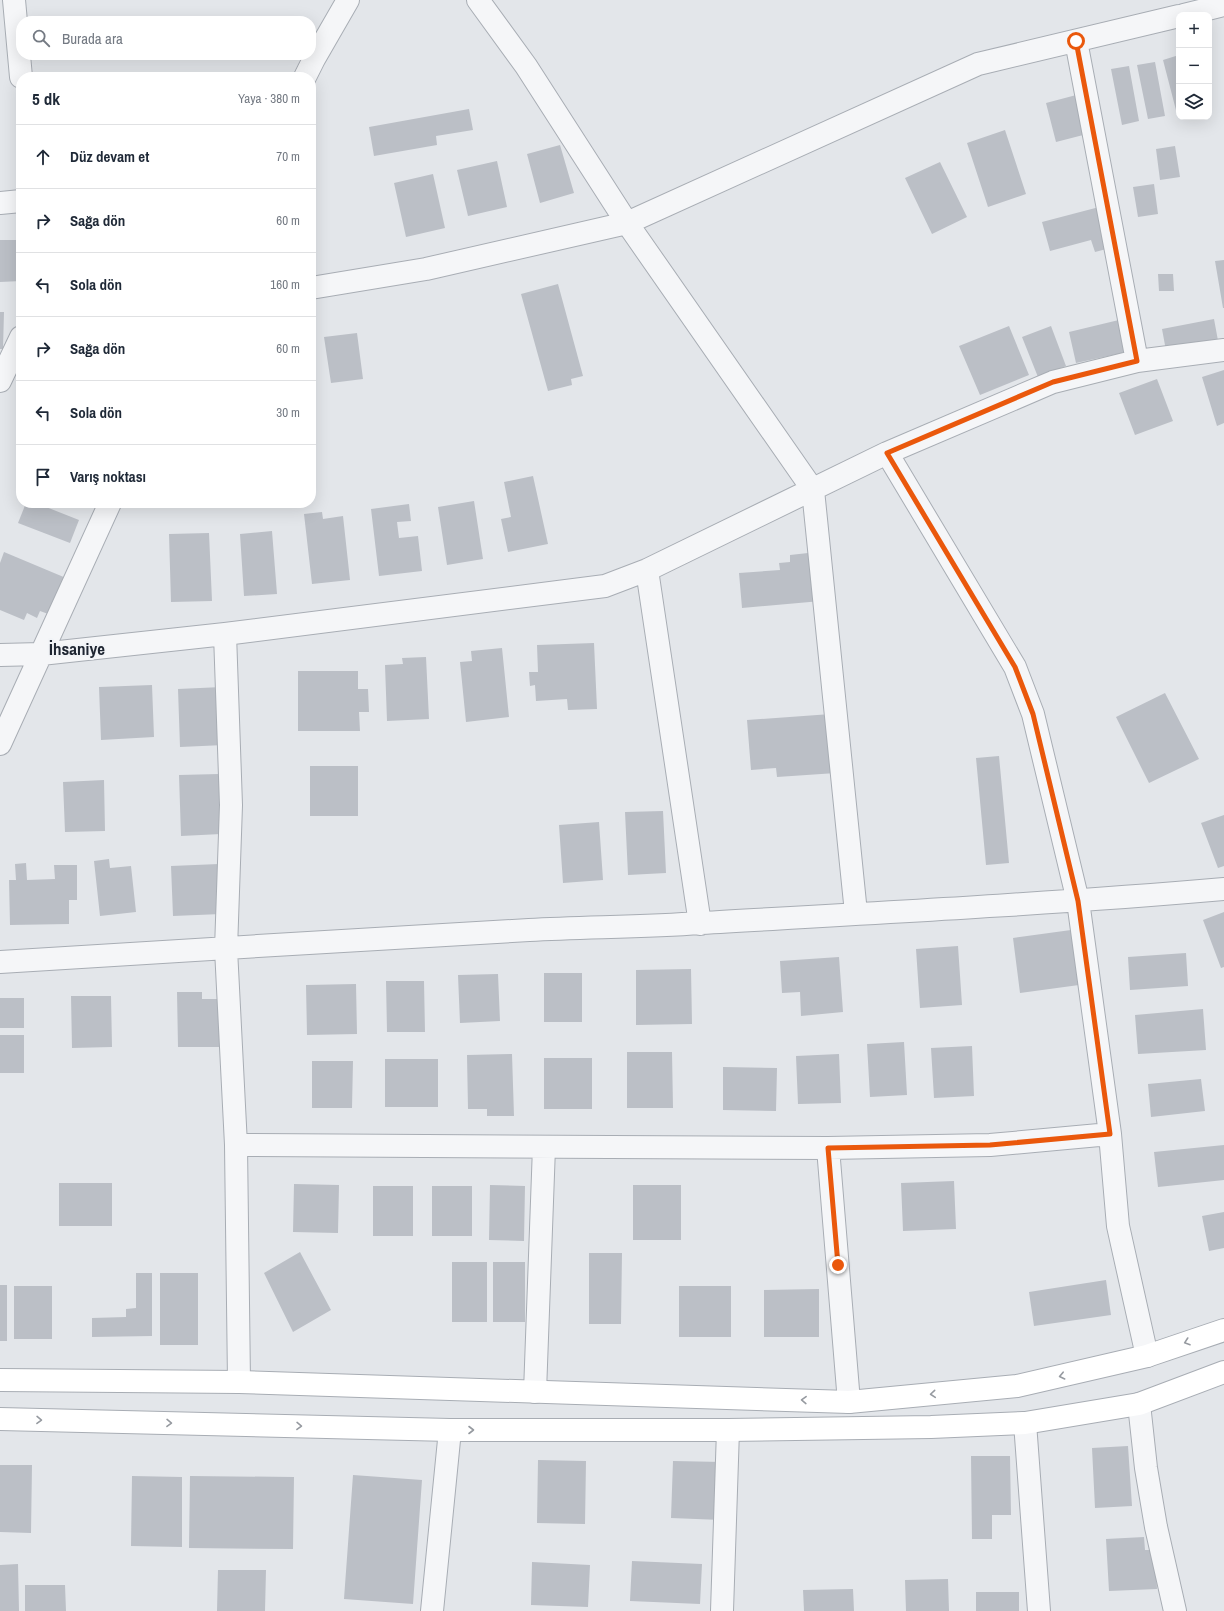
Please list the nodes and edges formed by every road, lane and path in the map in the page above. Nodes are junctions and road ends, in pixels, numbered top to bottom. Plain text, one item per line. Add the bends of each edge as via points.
1 (14, 0) edge
2 (348, 0) edge
3 (478, 0) edge
4 (1224, 5) edge
5 (1196, 12) edge
6 (1176, 17) edge
7 (16, 22) edge
8 (1076, 41) junction
9 (316, 56) edge
10 (19, 60) edge
11 (314, 60) edge
12 (21, 72) edge
13 (308, 72) edge
14 (16, 201) edge
15 (0, 202) edge
16 (627, 223) junction
17 (316, 287) edge
18 (16, 347) edge
19 (1224, 350) edge
20 (1137, 361) junction
21 (0, 381) edge
22 (887, 453) junction
23 (813, 490) junction
24 (108, 508) edge
25 (647, 570) junction
26 (225, 634) junction
27 (41, 654) junction
28 (0, 655) edge
29 (0, 744) edge
30 (1224, 889) edge
31 (1078, 901) junction
32 (856, 913) junction
33 (700, 924) junction
34 (226, 949) junction
35 (0, 962) edge
36 (1110, 1134) junction
37 (236, 1145) junction
38 (544, 1147) junction
39 (828, 1148) junction
40 (1224, 1330) edge
41 (1147, 1356) junction
42 (1224, 1372) edge
43 (0, 1380) edge
44 (240, 1382) junction
45 (535, 1392) junction
46 (849, 1402) junction
47 (1139, 1404) junction
48 (0, 1419) edge
49 (1025, 1423) junction
50 (450, 1430) junction
51 (728, 1430) junction
52 (432, 1611) edge
53 (722, 1611) edge
54 (1039, 1611) edge
55 (1175, 1611) edge

1 - 7 street
2 - 9 street
3 - 16 street via 526,66
4 - 5 street
6 - 8 street
8 - 16 street via 978,64
8 - 20 street
10 - 12 street
11 - 13 street
14 - 15 street
16 - 17 street via 426,269
16 - 23 street
18 - 21 street
19 - 20 street
20 - 22 street via 1053,382
22 - 23 street
22 - 31 street via 1015,667 1033,714
23 - 25 street
23 - 32 street
24 - 27 street
25 - 26 street via 605,586
25 - 33 street
26 - 27 street
26 - 34 street via 231,805
27 - 28 street
27 - 29 street
30 - 31 street
31 - 32 street
31 - 36 street
32 - 33 street
33 - 34 street via 522,930
34 - 35 street
34 - 37 street
36 - 39 street via 990,1145
36 - 41 street via 1118,1226
37 - 38 street
37 - 44 street
38 - 39 street
38 - 45 street
39 - 46 street
40 -> 41 main road
41 -> 46 main road via 1017,1386
42 - 47 main road
43 - 44 main road
44 - 45 main road
46 -> 45 main road
47 - 49 main road
47 - 55 street via 1156,1527
48 -> 50 main road
49 - 51 main road
49 - 54 street
50 -> 51 main road
50 - 52 street
51 - 53 street

